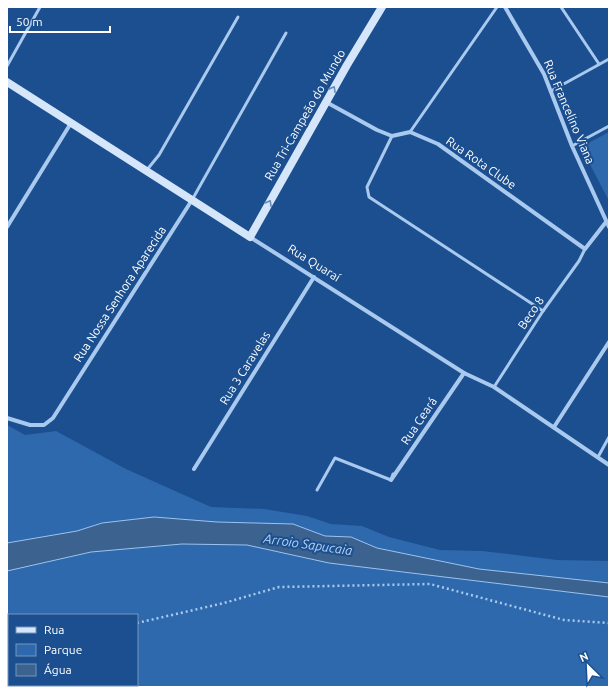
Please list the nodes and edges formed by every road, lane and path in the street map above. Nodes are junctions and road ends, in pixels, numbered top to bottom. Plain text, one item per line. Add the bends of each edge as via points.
1 (40, 7) edge
2 (382, 7) edge
3 (497, 7) edge
4 (506, 7) edge
5 (561, 7) edge
6 (238, 17) dead end
7 (286, 32) dead end
8 (609, 60) edge
9 (599, 64) junction
10 (7, 66) edge
11 (7, 82) edge
12 (551, 91) junction
13 (326, 102) junction
14 (72, 123) junction
15 (609, 126) edge
16 (410, 132) junction
17 (392, 136) junction
18 (572, 146) junction
19 (146, 171) junction
20 (192, 200) junction
21 (606, 222) junction
22 (7, 226) edge
23 (609, 227) edge
24 (250, 237) junction
25 (585, 249) junction
26 (314, 278) junction
27 (542, 311) junction
28 (609, 342) edge
29 (464, 372) junction
30 (494, 387) junction
31 (7, 418) edge
32 (554, 427) junction
33 (609, 437) edge
34 (598, 457) junction
35 (609, 464) edge
36 (194, 469) dead end
37 (392, 474) dead end
38 (391, 480) junction
39 (317, 490) dead end
40 (138, 623) edge
41 (609, 623) edge

1 - 10 lane
13 -> 2 street, Rua Tri-Campeão do Mundo
3 - 16 lane
4 - 12 street, Rua Francelino Viana
5 - 9 lane
6 - 19 lane via 159,154
7 - 20 lane
8 - 9 lane
9 - 12 lane
11 - 14 street, Rua Quaraí
12 - 18 street, Rua Francelino Viana
13 - 17 street
24 -> 13 street, Rua Tri-Campeão do Mundo
14 - 19 street, Rua Quaraí
14 - 22 street
15 - 18 lane
16 - 17 street
16 - 25 street, Rua Rota Clube via 438,144
17 - 27 lane via 367,187 369,197
18 - 21 street, Rua Francelino Viana
19 - 20 street, Rua Quaraí
20 - 24 street, Rua Quaraí
20 - 31 street, Rua Nossa Senhora Aparecida via 53,418 44,425 30,426
21 - 23 street, Rua Francelino Viana
21 - 25 street
24 - 26 street, Rua Quaraí
25 - 27 lane, Beco 8
26 - 29 street, Rua Quaraí
26 - 36 street, Rua 3 Caravelas
27 - 30 lane, Beco 8
28 - 32 street
29 - 30 street, Rua Quaraí
29 - 38 street, Rua Ceará
30 - 32 street, Rua Quaraí
32 - 34 street, Rua Quaraí
33 - 34 lane
34 - 35 street, Rua Quaraí
37 - 38 lane
38 - 39 lane via 335,458
40 - 41 path via 279,587 430,584 564,620

